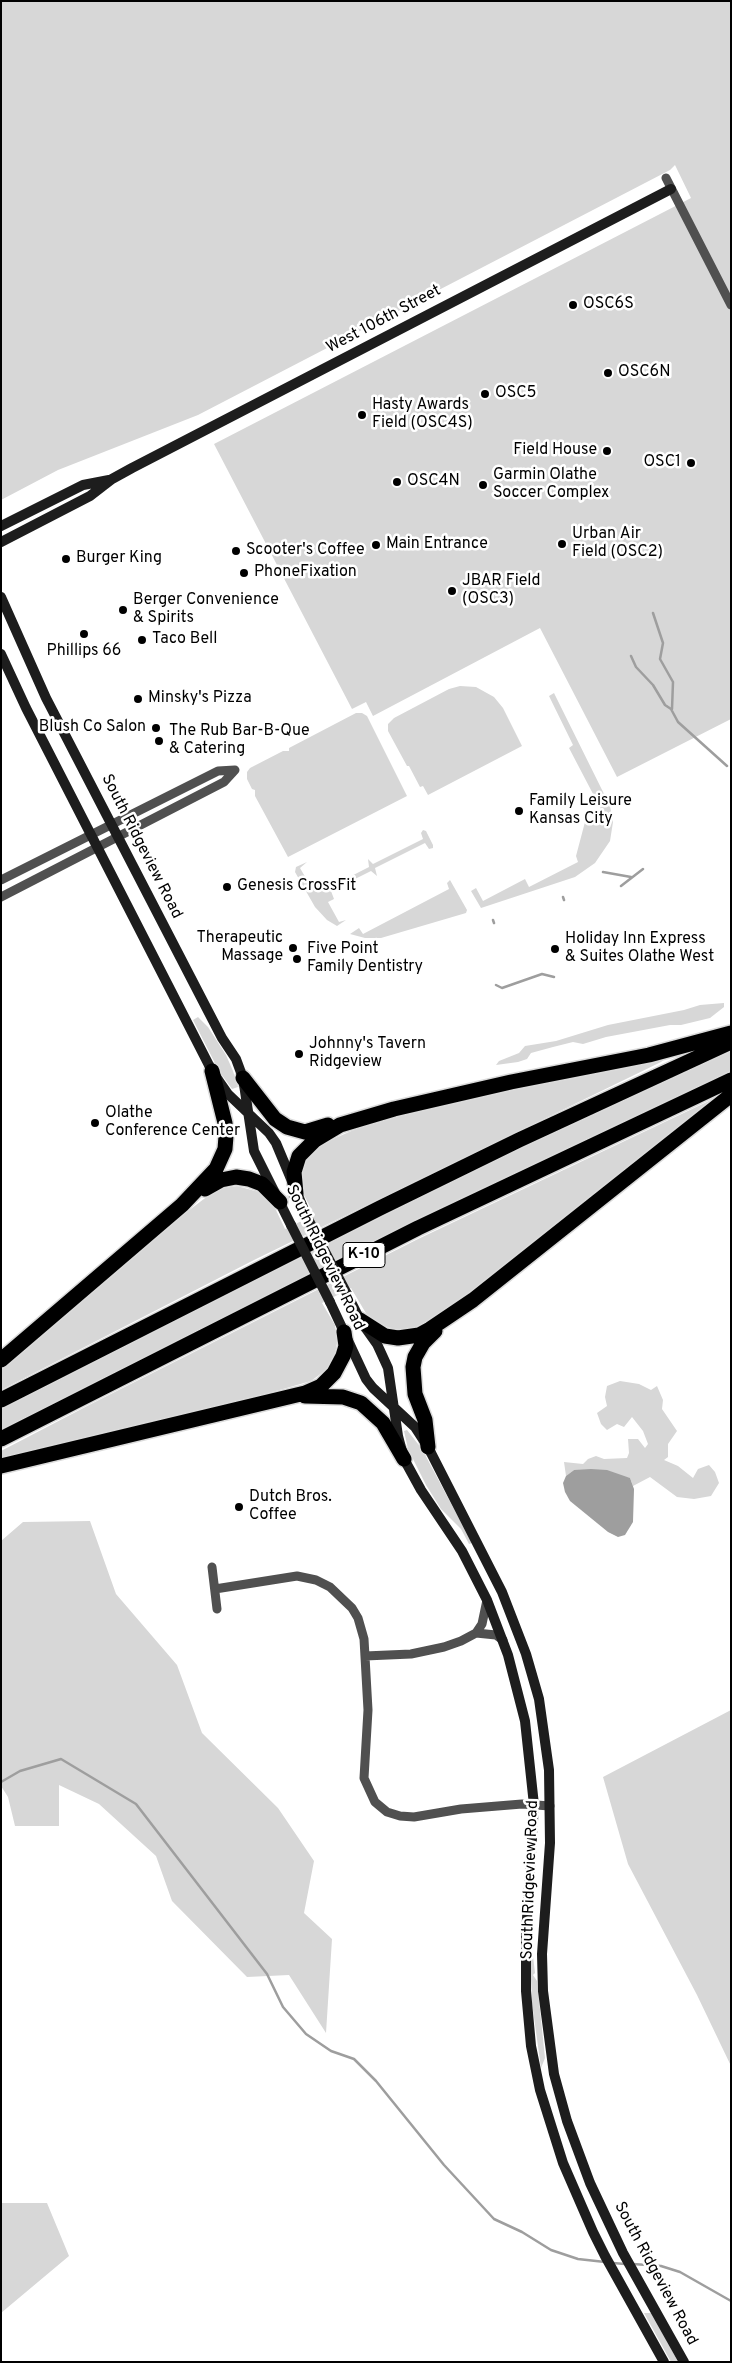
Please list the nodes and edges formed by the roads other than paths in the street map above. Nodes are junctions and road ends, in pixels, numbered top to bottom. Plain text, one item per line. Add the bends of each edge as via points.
1 (666, 178) dead end
2 (671, 188) junction
3 (731, 304) edge
4 (112, 479) junction
5 (1, 526) edge
6 (1, 542) edge
7 (1, 597) edge
8 (1, 654) edge
9 (112, 824) junction
10 (90, 835) junction
11 (119, 837) junction
12 (97, 848) junction
13 (1, 880) edge
14 (1, 897) edge
15 (731, 1033) edge
16 (731, 1042) edge
17 (212, 1071) junction
18 (242, 1078) junction
19 (731, 1080) edge
20 (731, 1095) edge
21 (247, 1112) junction
22 (340, 1125) junction
23 (296, 1194) junction
24 (280, 1202) junction
25 (182, 1205) junction
26 (473, 1300) junction
27 (360, 1320) junction
28 (344, 1332) junction
29 (1, 1360) edge
30 (1, 1400) edge
31 (284, 1400) junction
32 (394, 1408) junction
33 (1, 1439) edge
34 (428, 1446) junction
35 (404, 1458) junction
36 (1, 1466) edge
37 (212, 1567) dead end
38 (215, 1589) junction
39 (487, 1600) junction
40 (217, 1609) dead end
41 (494, 1618) junction
42 (516, 1624) junction
43 (476, 1633) junction
44 (503, 1640) junction
45 (365, 1656) junction
46 (534, 1805) junction
47 (550, 1806) junction
48 (558, 2089) junction
49 (540, 2092) junction
50 (664, 2362) edge
51 (684, 2362) edge

1 - 2 street
2 - 3 street
2 - 4 main road, West 106th Street
4 - 5 main road, West 106th Street via 83,485
4 - 6 main road, West 106th Street via 90,496
7 - 9 main road, South Ridgeview Road via 46,698
8 - 10 main road, South Ridgeview Road
9 - 10 street
9 - 11 main road, South Ridgeview Road
9 - 11 street via 218,772 235,770 224,782
10 - 12 main road, South Ridgeview Road
10 - 13 street
11 - 12 street
11 - 18 main road, South Ridgeview Road via 222,1038 236,1059
12 - 14 street
12 - 17 main road, South Ridgeview Road
15 - 22 highway via 649,1055 394,1109
16 - 30 highway, K-10 via 380,1208
17 - 21 main road, South Ridgeview Road via 228,1094
17 - 25 highway via 225,1123 225,1150 216,1169
18 - 21 main road, South Ridgeview Road
18 - 22 highway via 275,1119 287,1127 305,1132
19 - 33 highway, K-10 via 426,1224
20 - 26 highway
21 - 23 main road, South Ridgeview Road via 276,1143
21 - 24 main road, South Ridgeview Road via 254,1151
22 - 23 highway via 314,1140 299,1156 294,1172
23 - 27 main road, South Ridgeview Road, bridge
24 - 25 highway via 262,1184 236,1177 221,1180
24 - 28 main road, South Ridgeview Road, bridge
25 - 29 highway
26 - 27 highway via 430,1329 409,1338 385,1336
26 - 34 highway via 423,1343 416,1357 413,1367 415,1394 425,1420
27 - 32 main road, South Ridgeview Road via 384,1355
28 - 31 highway via 346,1346 343,1356 328,1380
28 - 32 main road, South Ridgeview Road via 366,1379
31 - 35 highway via 326,1396 361,1403 382,1423
31 - 36 highway
32 - 34 main road, South Ridgeview Road via 415,1427
32 - 35 main road, South Ridgeview Road
34 - 42 main road, South Ridgeview Road
35 - 39 main road, South Ridgeview Road via 421,1490 462,1551
37 - 38 street
38 - 40 street
38 - 45 street via 286,1577 308,1578 323,1583 345,1599 358,1618
39 - 41 main road, South Ridgeview Road
39 - 43 street via 484,1621
41 - 42 main road
41 - 44 main road, South Ridgeview Road
42 - 47 main road, South Ridgeview Road via 539,1699 546,1742
43 - 44 street via 496,1635
43 - 45 street via 428,1652
44 - 46 main road, South Ridgeview Road via 525,1721
45 - 46 street via 368,1729 364,1778 369,1793 381,1808 392,1814 414,1818 461,1809
46 - 47 street
46 - 49 main road, South Ridgeview Road via 526,1991 531,2046
47 - 48 main road, South Ridgeview Road via 543,1991
48 - 49 main road
48 - 51 main road, South Ridgeview Road via 582,2163 623,2253
49 - 50 main road, South Ridgeview Road via 563,2163 605,2256

